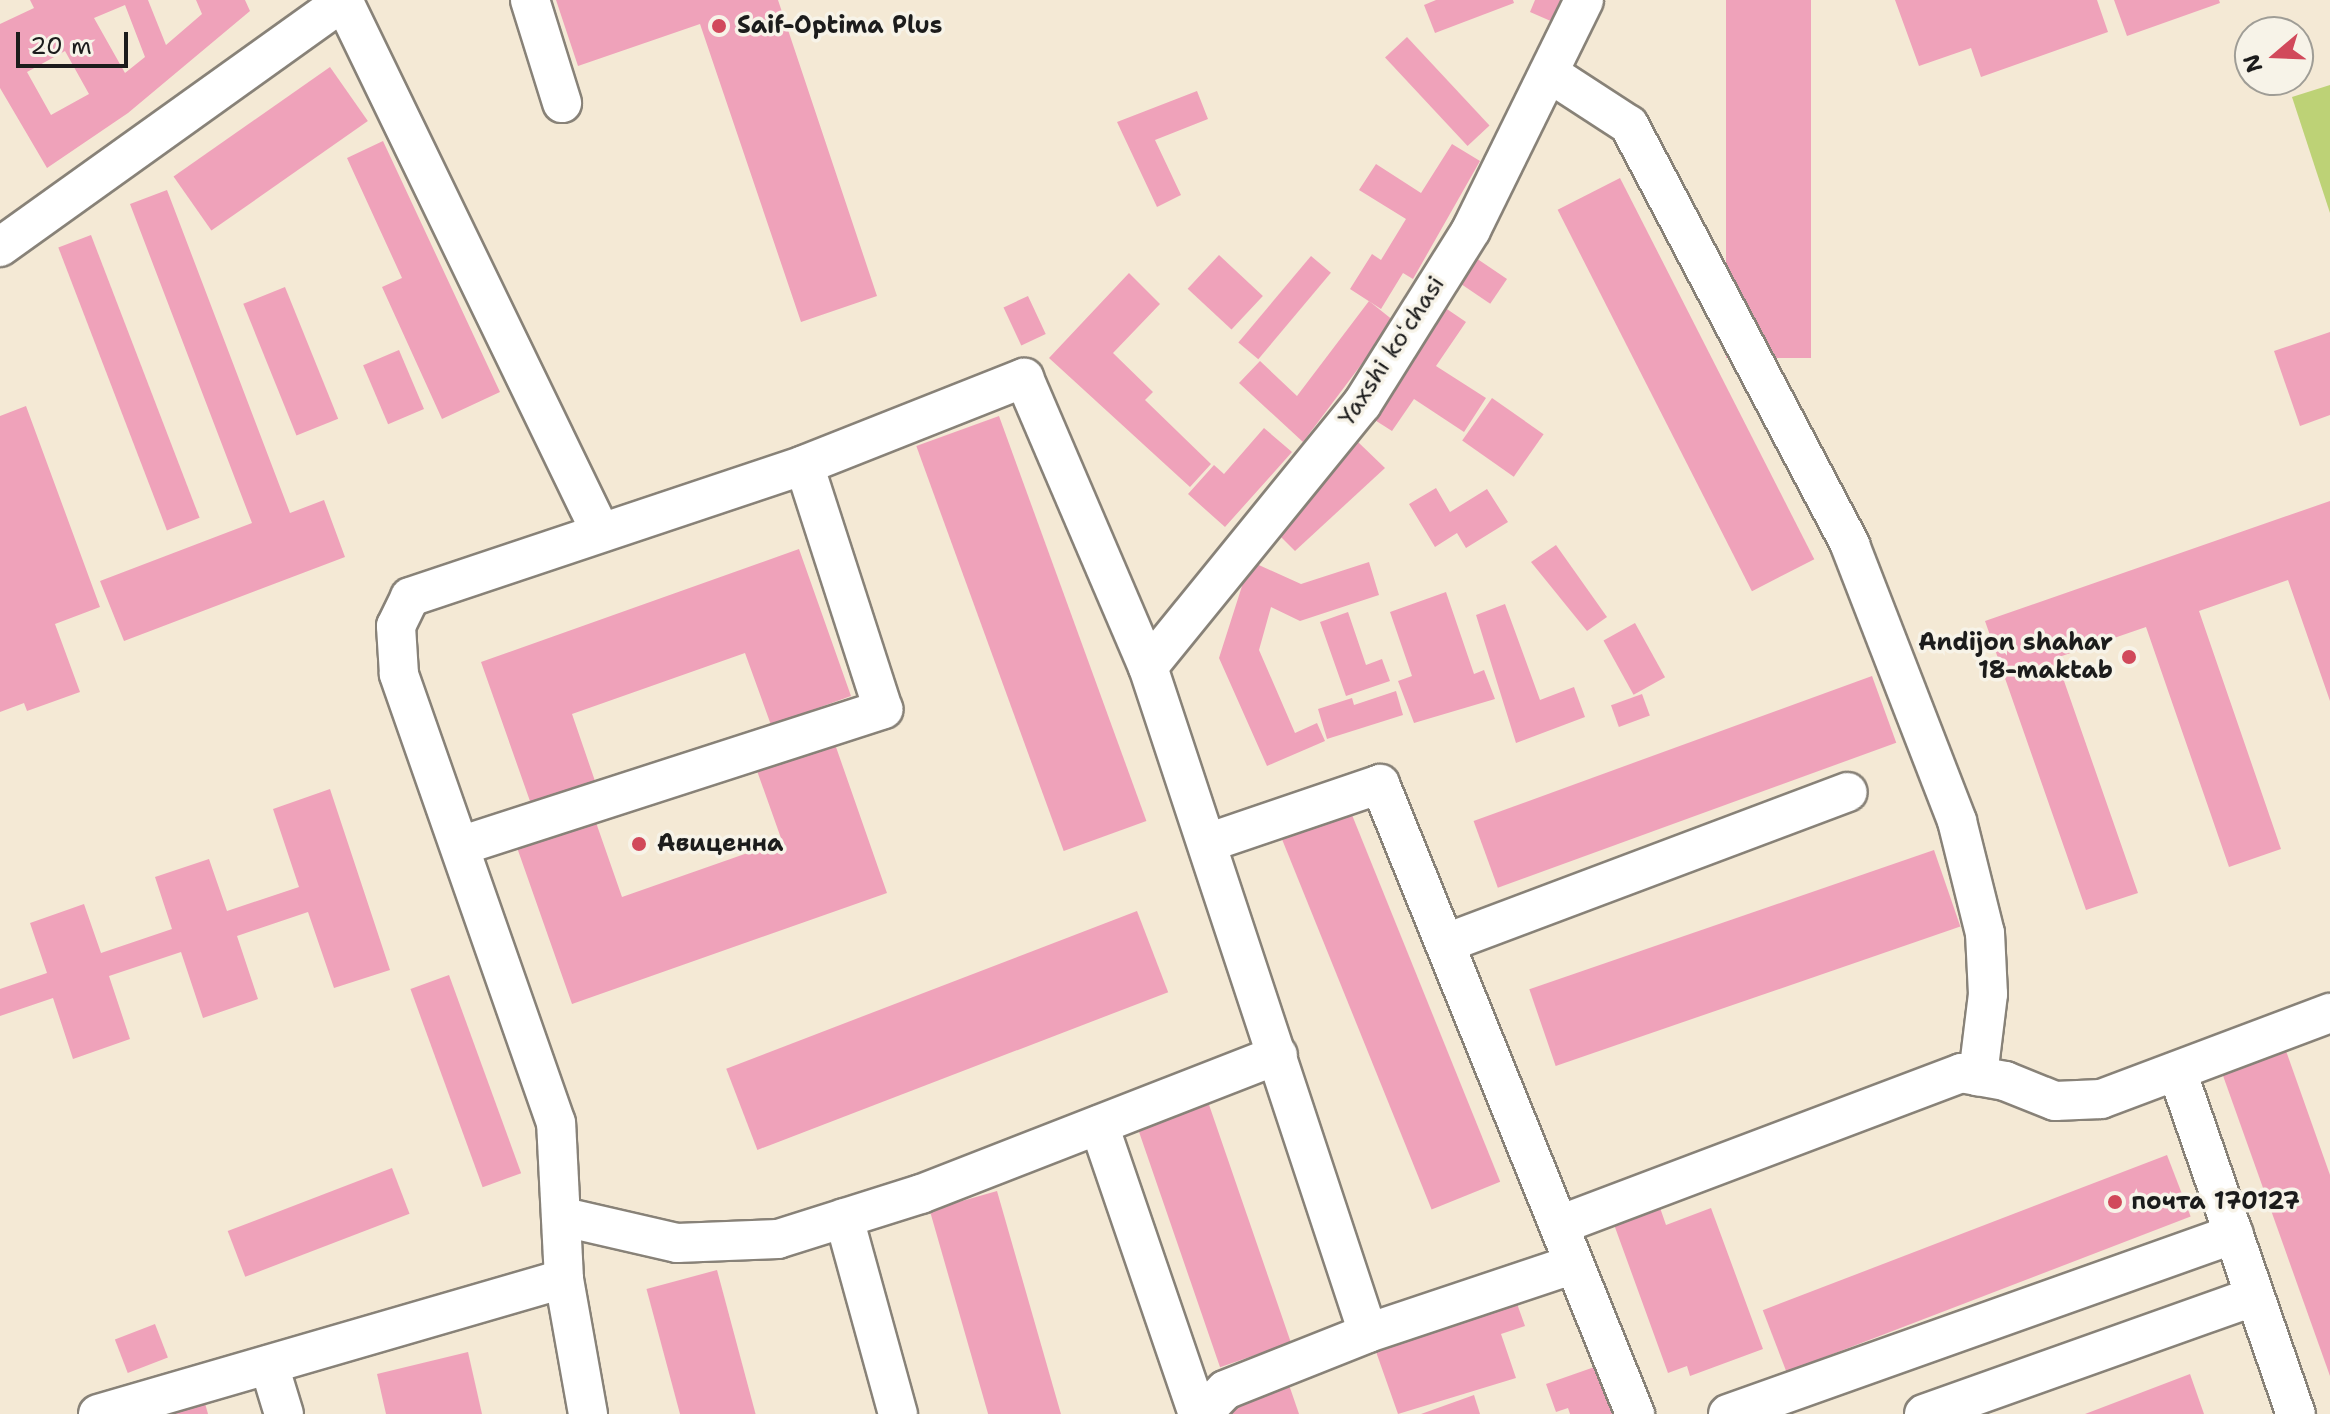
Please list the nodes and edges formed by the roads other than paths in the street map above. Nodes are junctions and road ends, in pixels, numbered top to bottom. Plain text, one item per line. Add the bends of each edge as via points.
1 (344, 0) edge
2 (530, 0) edge
3 (1584, 0) edge
4 (1549, 73) junction
5 (562, 103) dead end
6 (0, 247) edge
7 (804, 465) junction
8 (600, 531) junction
9 (1148, 667) junction
10 (1848, 792) dead end
11 (1207, 843) junction
12 (460, 846) junction
13 (1446, 943) junction
14 (2328, 1019) edge
15 (1278, 1055) junction
16 (2177, 1071) junction
17 (1978, 1076) junction
18 (1099, 1125) junction
19 (564, 1217) junction
20 (844, 1218) junction
21 (1562, 1224) junction
22 (2234, 1234) junction
23 (1574, 1264) junction
24 (564, 1279) junction
25 (2255, 1296) junction
26 (1368, 1333) junction
27 (269, 1365) junction
28 (1822, 1400) edge
29 (98, 1414) edge
30 (284, 1414) edge
31 (588, 1414) edge
32 (898, 1414) edge
33 (1200, 1414) edge
34 (1635, 1414) edge
35 (1728, 1414) edge
36 (1924, 1414) edge
37 (2296, 1414) edge

1 - 6 street
1 - 8 street
2 - 5 street
3 - 4 street, Yaxshi koʻchasi
4 - 9 street, Yaxshi koʻchasi via 1471,230 1362,404
4 - 17 street via 1629,125 1850,545 1957,821 1985,933 1988,994
7 - 8 street
7 - 9 street via 1024,378
7 - 12 street via 883,709
8 - 12 street via 410,597 396,626 399,674
9 - 11 street
10 - 13 street
11 - 13 street via 1380,784
11 - 15 street
12 - 19 street via 556,1123
13 - 21 street
14 - 16 street
15 - 18 street
15 - 26 street
16 - 17 street via 2101,1099 2055,1101
16 - 22 street
17 - 21 street via 1961,1073
18 - 20 street
18 - 33 street
19 - 20 street via 677,1243 778,1239
19 - 24 street
20 - 32 street
21 - 23 street
22 - 25 street
22 - 28 street
23 - 26 street
23 - 34 street
24 - 27 street
24 - 31 street
25 - 36 street
25 - 37 street
26 - 33 street via 1225,1390
27 - 29 street
27 - 30 street
28 - 35 street

